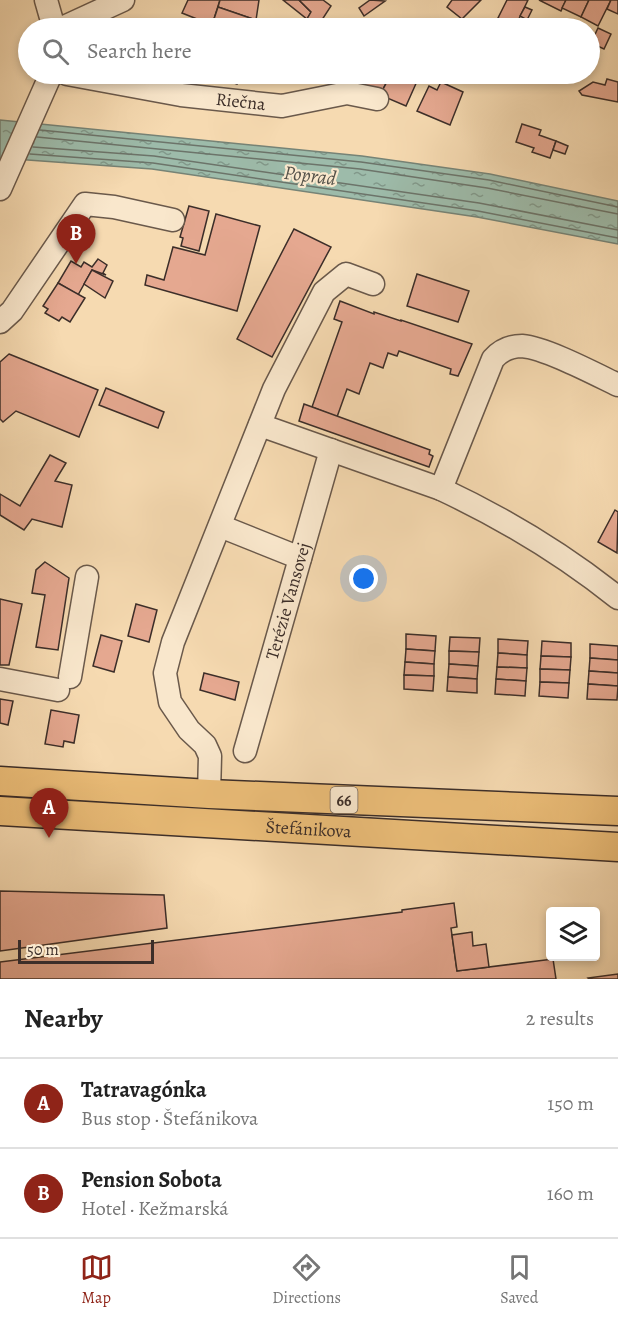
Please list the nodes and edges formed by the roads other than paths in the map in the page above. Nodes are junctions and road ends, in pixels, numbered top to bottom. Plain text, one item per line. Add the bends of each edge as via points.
1 (46, 0) edge
2 (123, 0) edge
3 (51, 18) edge
4 (84, 18) edge
5 (46, 84) edge
6 (121, 84) edge
7 (376, 99) dead end
8 (4, 182) edge
9 (173, 220) dead end
10 (373, 284) dead end
11 (0, 322) edge
12 (618, 385) edge
13 (260, 425) junction
14 (331, 450) junction
15 (441, 489) junction
16 (220, 526) junction
17 (300, 558) junction
18 (87, 577) dead end
19 (618, 598) edge
20 (0, 679) edge
21 (245, 751) dead end
22 (0, 781) edge
23 (209, 794) junction
24 (0, 811) edge
25 (618, 811) edge
26 (618, 847) edge

1 - 3 street
2 - 4 street
5 - 8 street
6 - 7 street, Riečna via 282,106 347,93
9 - 11 street via 86,204 12,311
10 - 13 street via 346,274 324,292 274,388
12 - 15 street via 542,351 521,346 499,352
13 - 14 street
13 - 16 street
14 - 15 street
14 - 17 street, Terézie Vansovej
15 - 19 street via 558,552
16 - 17 street
16 - 23 street via 173,642 165,673 170,702 210,756
17 - 21 street, Terézie Vansovej
18 - 20 street via 64,683
22 - 23 main road, Štefánikova / 66
23 - 25 main road, Štefánikova / 66
24 - 26 main road, Štefánikova / 66

